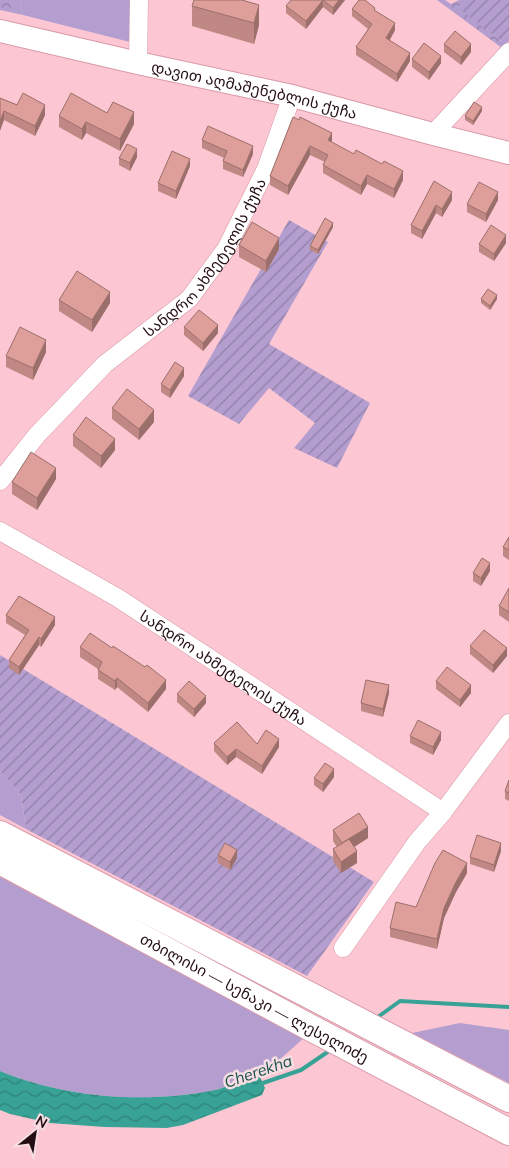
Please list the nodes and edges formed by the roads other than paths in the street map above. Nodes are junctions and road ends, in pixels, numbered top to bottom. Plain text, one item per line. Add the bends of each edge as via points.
1 (140, 0) edge
2 (0, 31) edge
3 (509, 52) edge
4 (138, 63) junction
5 (292, 96) junction
6 (433, 134) junction
7 (509, 153) edge
8 (0, 481) edge
9 (0, 531) edge
10 (509, 724) edge
11 (443, 812) junction
12 (0, 834) edge
13 (0, 861) edge
14 (343, 948) dead end
15 (509, 1099) edge
16 (509, 1132) edge

1 - 4 street
2 - 4 main road, დავით აღმაშენებლის ქუჩა
3 - 6 street
4 - 5 main road, დავით აღმაშენებლის ქუჩა
5 - 6 main road, დავით აღმაშენებლის ქუჩა
5 - 8 street, სანდრო ახმეტელის ქუჩა via 266,170 226,249 189,299 105,364
6 - 7 main road, დავით აღმაშენებლის ქუჩა
9 - 11 street, სანდრო ახმეტელის ქუჩა via 118,598
10 - 11 street
11 - 14 street via 417,842
12 - 15 highway, თბილისი — სენაკი — ლესელიძე
13 - 16 highway, თბილისი — სენაკი — ლესელიძე

